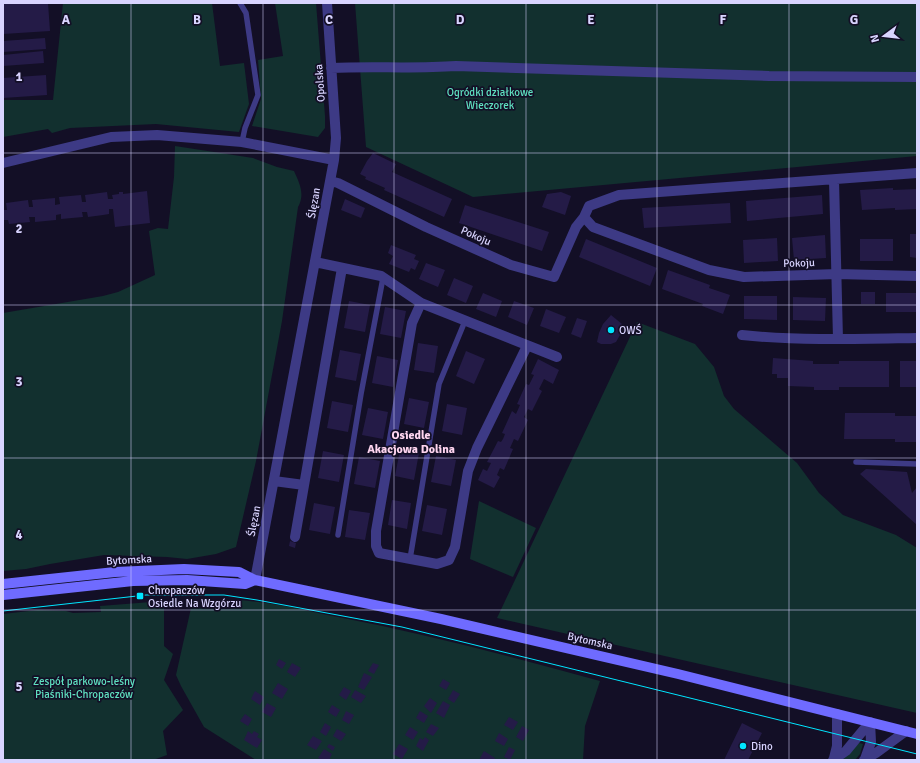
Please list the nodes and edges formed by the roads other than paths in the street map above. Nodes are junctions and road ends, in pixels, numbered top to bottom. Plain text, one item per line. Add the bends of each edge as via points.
1 (240, 3) edge
2 (327, 3) edge
3 (331, 68) junction
4 (917, 77) edge
5 (242, 142) junction
6 (334, 160) junction
7 (3, 163) edge
8 (917, 173) edge
9 (834, 180) junction
10 (330, 181) junction
11 (584, 216) junction
12 (315, 262) junction
13 (342, 268) junction
14 (837, 274) junction
15 (917, 276) edge
16 (383, 278) junction
17 (421, 304) junction
18 (465, 321) junction
19 (742, 335) dead end
20 (917, 338) edge
21 (838, 339) junction
22 (527, 346) junction
23 (557, 357) dead end
24 (856, 462) dead end
25 (917, 464) edge
26 (274, 481) junction
27 (304, 485) junction
28 (338, 535) dead end
29 (295, 537) dead end
30 (410, 559) junction
31 (255, 580) junction
32 (3, 584) edge
33 (3, 595) edge
34 (837, 714) junction
35 (870, 722) junction
36 (906, 731) junction
37 (917, 734) edge
38 (833, 759) edge
39 (864, 760) edge

1 - 5 lane via 246,13 258,95
2 - 3 street, Opolska
3 - 4 street via 456,66 769,76
3 - 6 street, Opolska via 336,138
5 - 6 street
5 - 7 street via 172,135 122,135
6 - 10 street, Ślęzan
8 - 9 street, Pokoju
9 - 11 street, Pokoju via 619,195 588,206
9 - 14 street
10 - 11 street, Pokoju via 511,265 549,277 554,277 576,227
10 - 12 street, Ślęzan
11 - 14 street, Pokoju via 592,227 709,270 744,277
12 - 13 street
12 - 26 street, Ślęzan
13 - 16 street
13 - 27 street
14 - 15 street, Pokoju
14 - 21 street
16 - 17 street
16 - 28 lane
17 - 18 street
17 - 30 street via 412,323 376,531 376,546 379,553
18 - 22 street
18 - 30 lane via 440,384
19 - 21 street
20 - 21 street
22 - 23 street
22 - 30 street via 468,471 455,547 449,560 437,564
24 - 25 lane
26 - 27 street
26 - 31 street, Ślęzan
27 - 29 street
31 - 32 main road, Bytomska via 239,572 184,569 115,572
31 - 33 main road, Bytomska via 244,584 187,580 133,581
31 - 34 main road, Bytomska via 440,618
34 - 35 main road, Bytomska
34 - 38 street via 837,746
35 - 36 main road, Bytomska
35 - 38 street via 846,751
35 - 39 street via 871,742
36 - 37 main road, Bytomska
36 - 39 street

